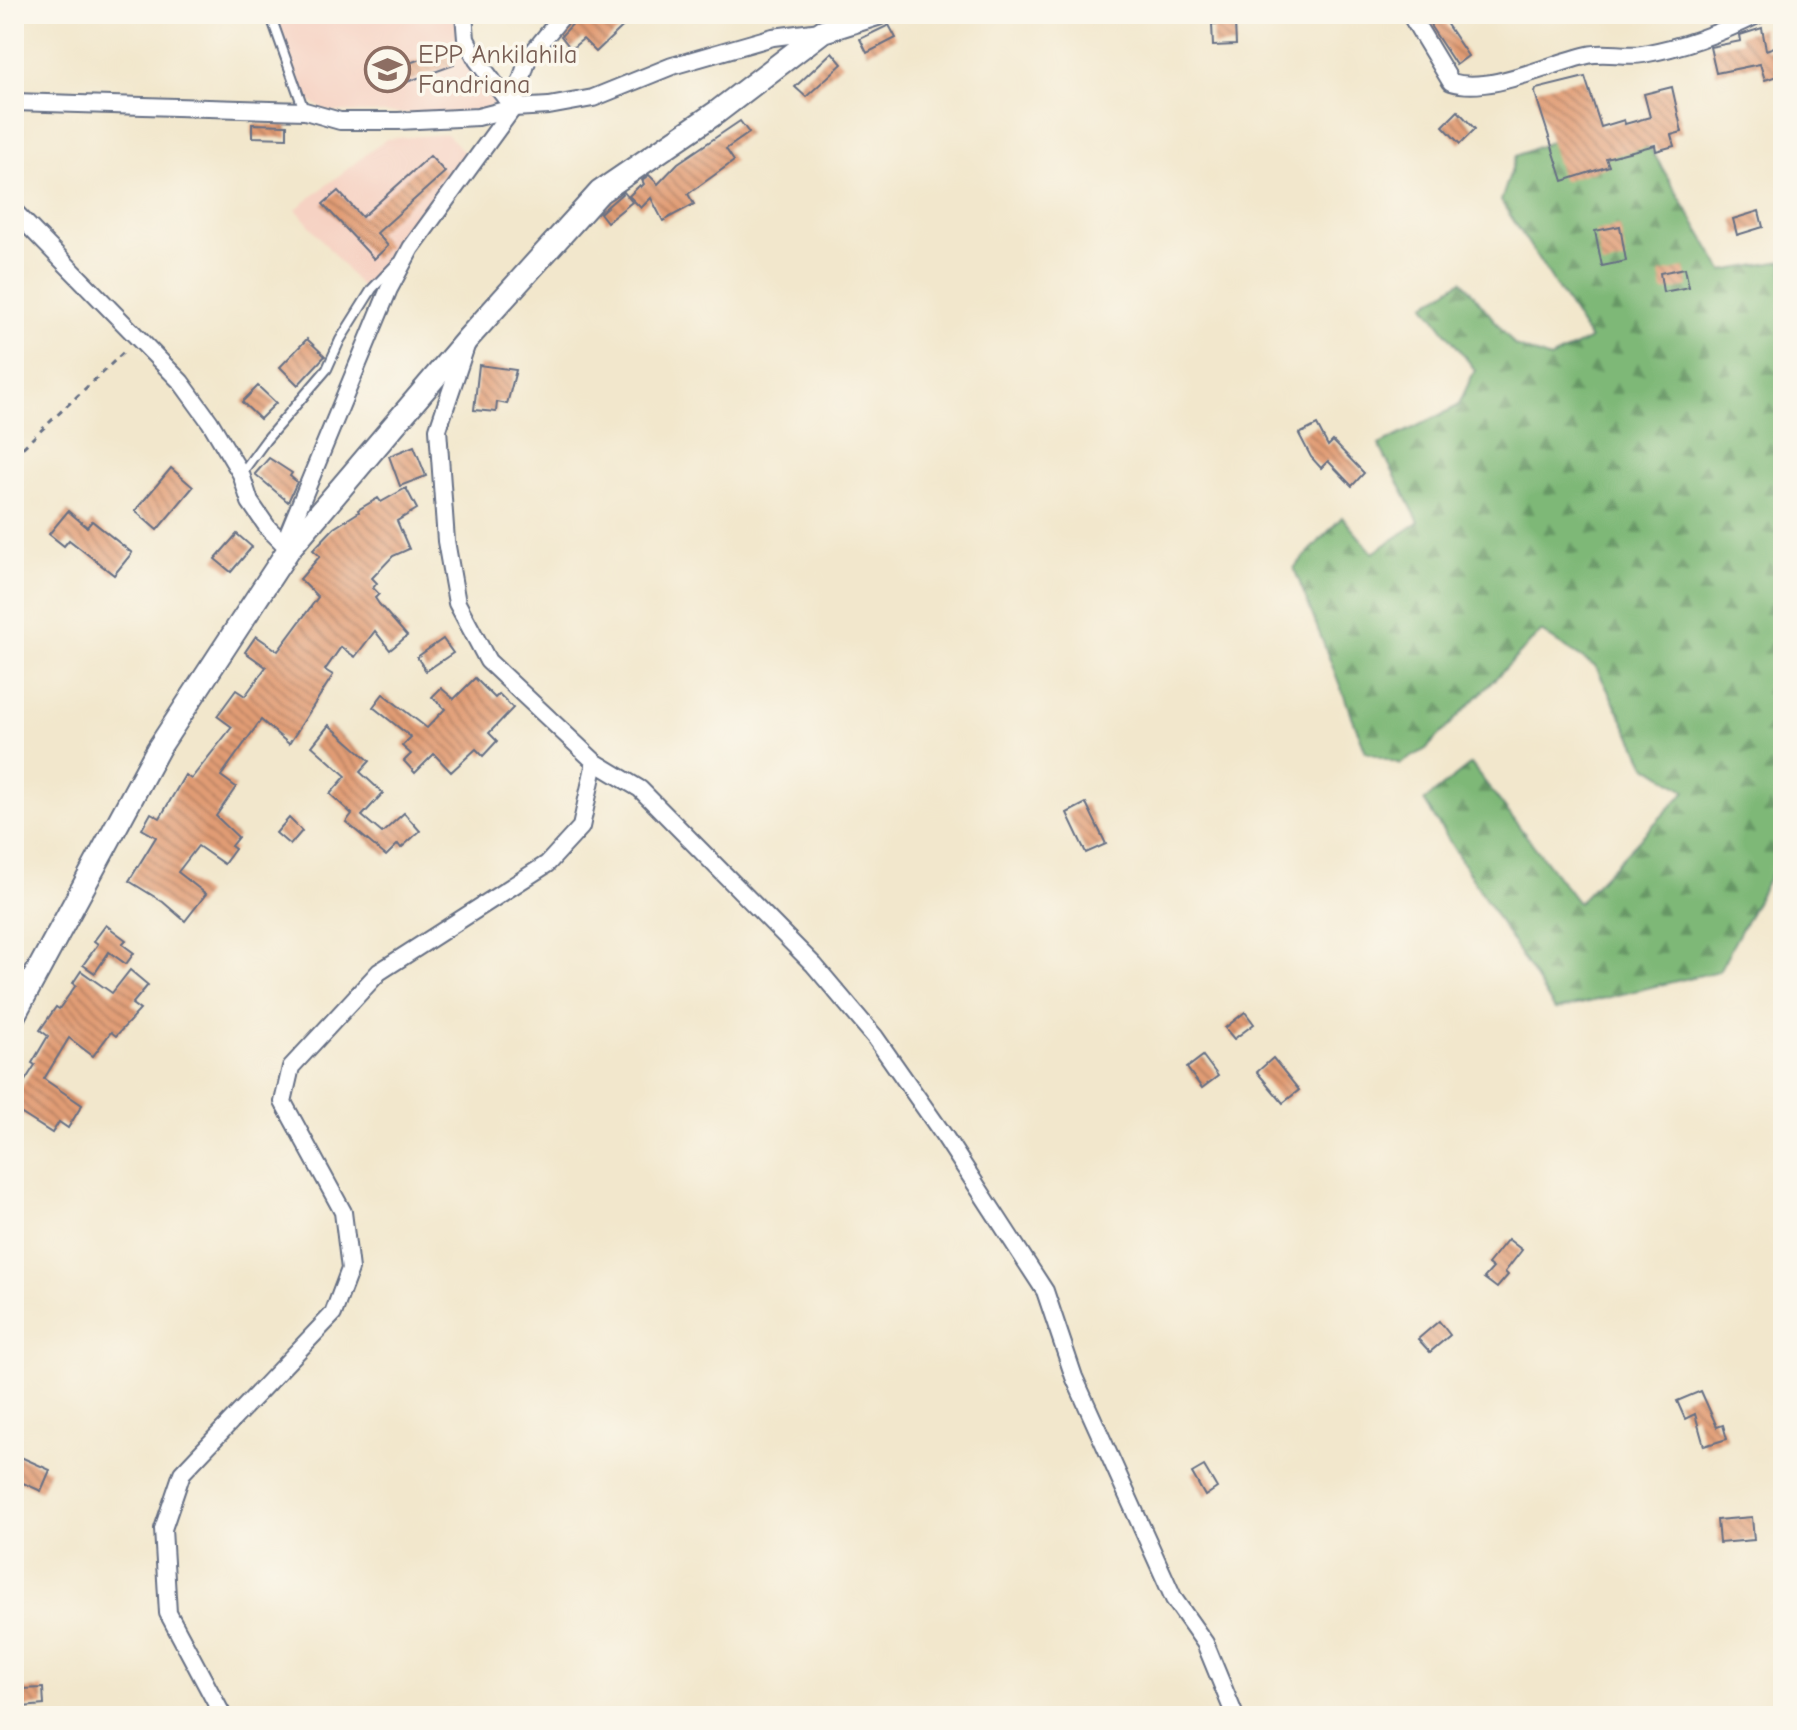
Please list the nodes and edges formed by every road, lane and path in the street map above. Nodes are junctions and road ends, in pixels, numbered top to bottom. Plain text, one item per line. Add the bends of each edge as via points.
1 (270, 14) edge
2 (464, 14) edge
3 (564, 14) edge
4 (877, 14) edge
5 (1410, 14) edge
6 (1759, 14) edge
7 (823, 31) junction
8 (14, 102) edge
9 (513, 108) junction
10 (305, 111) junction
11 (14, 211) edge
12 (411, 248) junction
13 (469, 337) junction
14 (138, 338) junction
15 (14, 456) edge
16 (241, 474) junction
17 (289, 549) junction
18 (595, 762) junction
19 (14, 1015) edge
20 (223, 1716) edge
21 (1235, 1716) edge

1 - 10 lane
2 - 9 street via 466,39
3 - 9 street via 528,58
4 - 7 street
5 - 6 street via 1451,82 1466,87 1592,54 1641,55 1724,31
7 - 9 street via 773,37 672,66 593,98
7 - 13 street via 600,192
8 - 10 street
9 - 10 street via 478,117 398,121 340,121
9 - 12 street
11 - 14 street
12 - 16 lane via 372,289 327,369
12 - 17 street via 289,531
13 - 17 street
13 - 18 street via 438,429 446,541 457,603 488,661
14 - 15 path
14 - 16 street via 188,392
16 - 17 street via 250,502
17 - 19 street via 158,749
18 - 20 street via 581,827 547,864 379,972 291,1067 283,1102 343,1212 350,1269 333,1314 182,1473 163,1529 168,1613
18 - 21 street via 640,789 814,965 875,1037 945,1137 1045,1291 1074,1377 1174,1599 1205,1643

